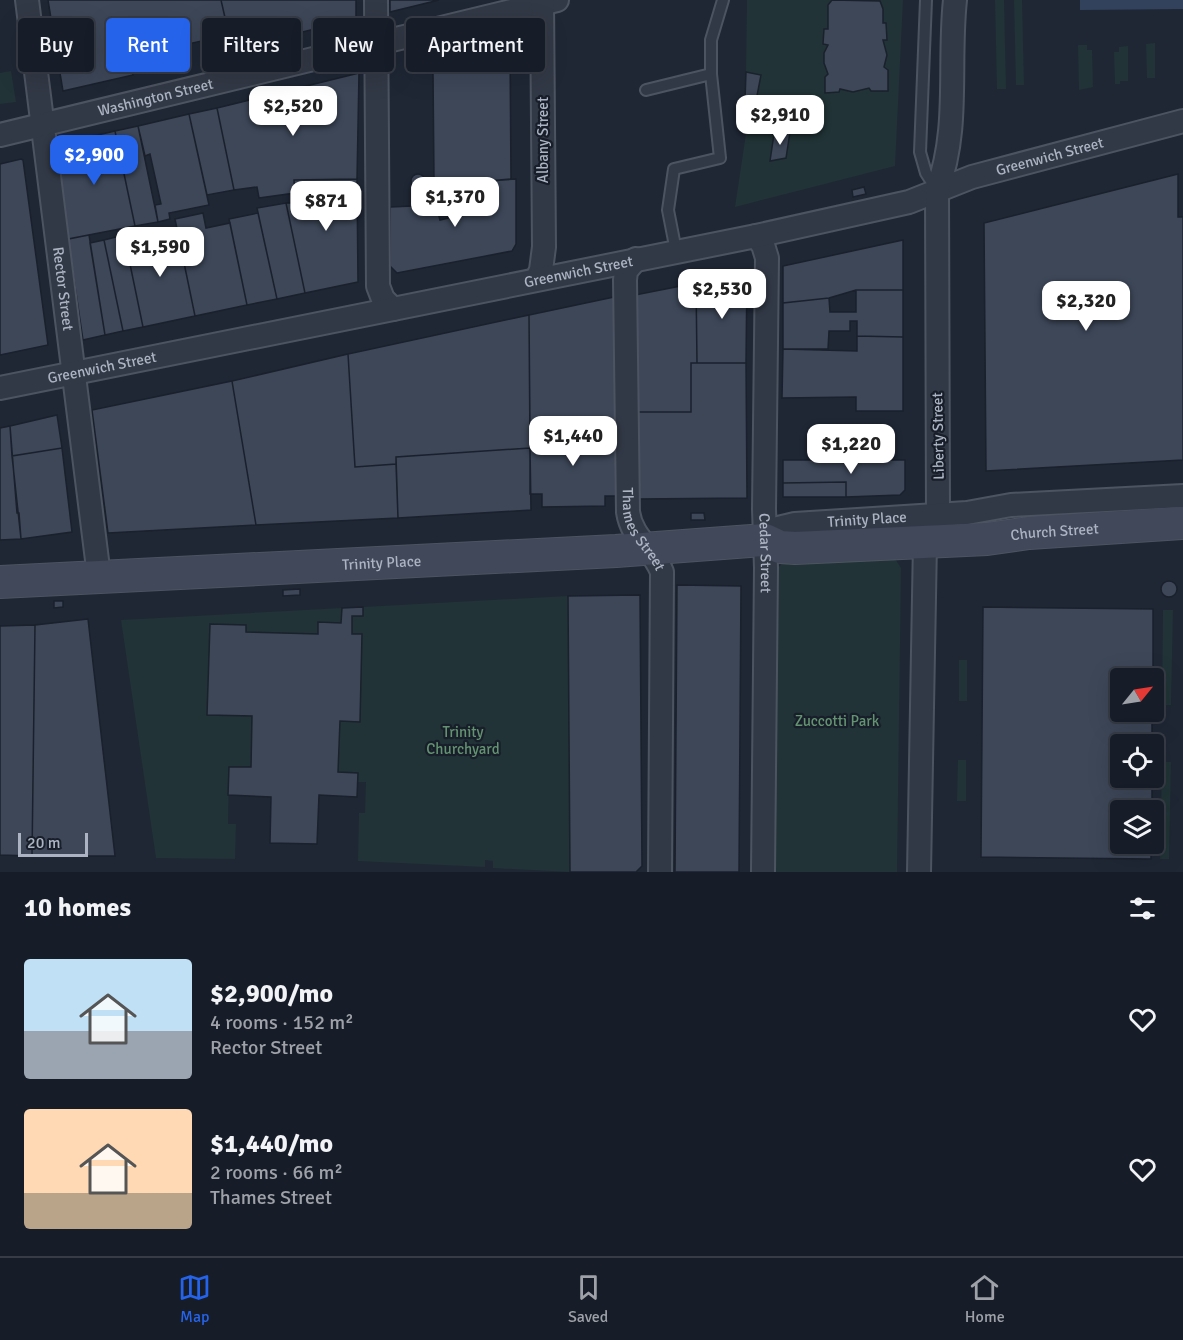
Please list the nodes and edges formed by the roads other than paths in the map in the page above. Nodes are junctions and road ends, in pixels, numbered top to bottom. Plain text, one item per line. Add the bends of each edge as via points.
1 (27, 0) edge
2 (376, 0) edge
3 (723, 0) edge
4 (926, 0) edge
5 (955, 0) edge
6 (547, 1) edge
7 (376, 18) edge
8 (394, 39) edge
9 (313, 59) edge
10 (376, 72) edge
11 (711, 74) junction
12 (646, 90) dead end
13 (1183, 121) edge
14 (42, 125) junction
15 (0, 135) edge
16 (937, 190) junction
17 (756, 236) junction
18 (676, 251) junction
19 (636, 259) junction
20 (537, 279) junction
21 (393, 309) junction
22 (73, 372) junction
23 (0, 388) edge
24 (1183, 496) edge
25 (1183, 523) edge
26 (932, 529) junction
27 (765, 540) junction
28 (646, 549) junction
29 (99, 576) junction
30 (0, 582) edge
31 (660, 872) edge
32 (763, 872) edge
33 (919, 872) edge

1 - 14 street, Rector Street
2 - 7 street
3 - 11 lane via 711,40
4 - 16 lane via 920,152 926,173
5 - 16 street, Liberty Street via 949,146
6 - 8 street, Washington Street
6 - 20 street, Albany Street via 544,247
9 - 14 street, Washington Street
10 - 21 street via 378,286
11 - 12 lane
11 - 18 lane via 720,158 674,169 668,210
13 - 16 street, Greenwich Street via 972,177
14 - 15 street, Washington Street
14 - 22 street, Rector Street
16 - 17 street, Greenwich Street via 909,202
16 - 26 street, Liberty Street
17 - 18 street, Greenwich Street
17 - 27 street, Cedar Street via 767,258
18 - 19 street, Greenwich Street
19 - 20 street, Greenwich Street
19 - 28 street, Thames Street via 626,271 625,280 628,512 631,526
20 - 21 street, Greenwich Street
21 - 22 street, Greenwich Street
22 - 23 street, Greenwich Street
22 - 29 street, Rector Street
24 - 26 street, Church Street via 1011,505 968,513
25 - 26 main road, Church Street via 987,539
26 - 27 main road, Trinity Place via 787,548
26 - 33 street, Liberty Street
27 - 28 main road, Trinity Place
27 - 32 street, Cedar Street
28 - 29 main road, Trinity Place
28 - 31 street, Thames Street via 663,572
29 - 30 main road, Trinity Place

